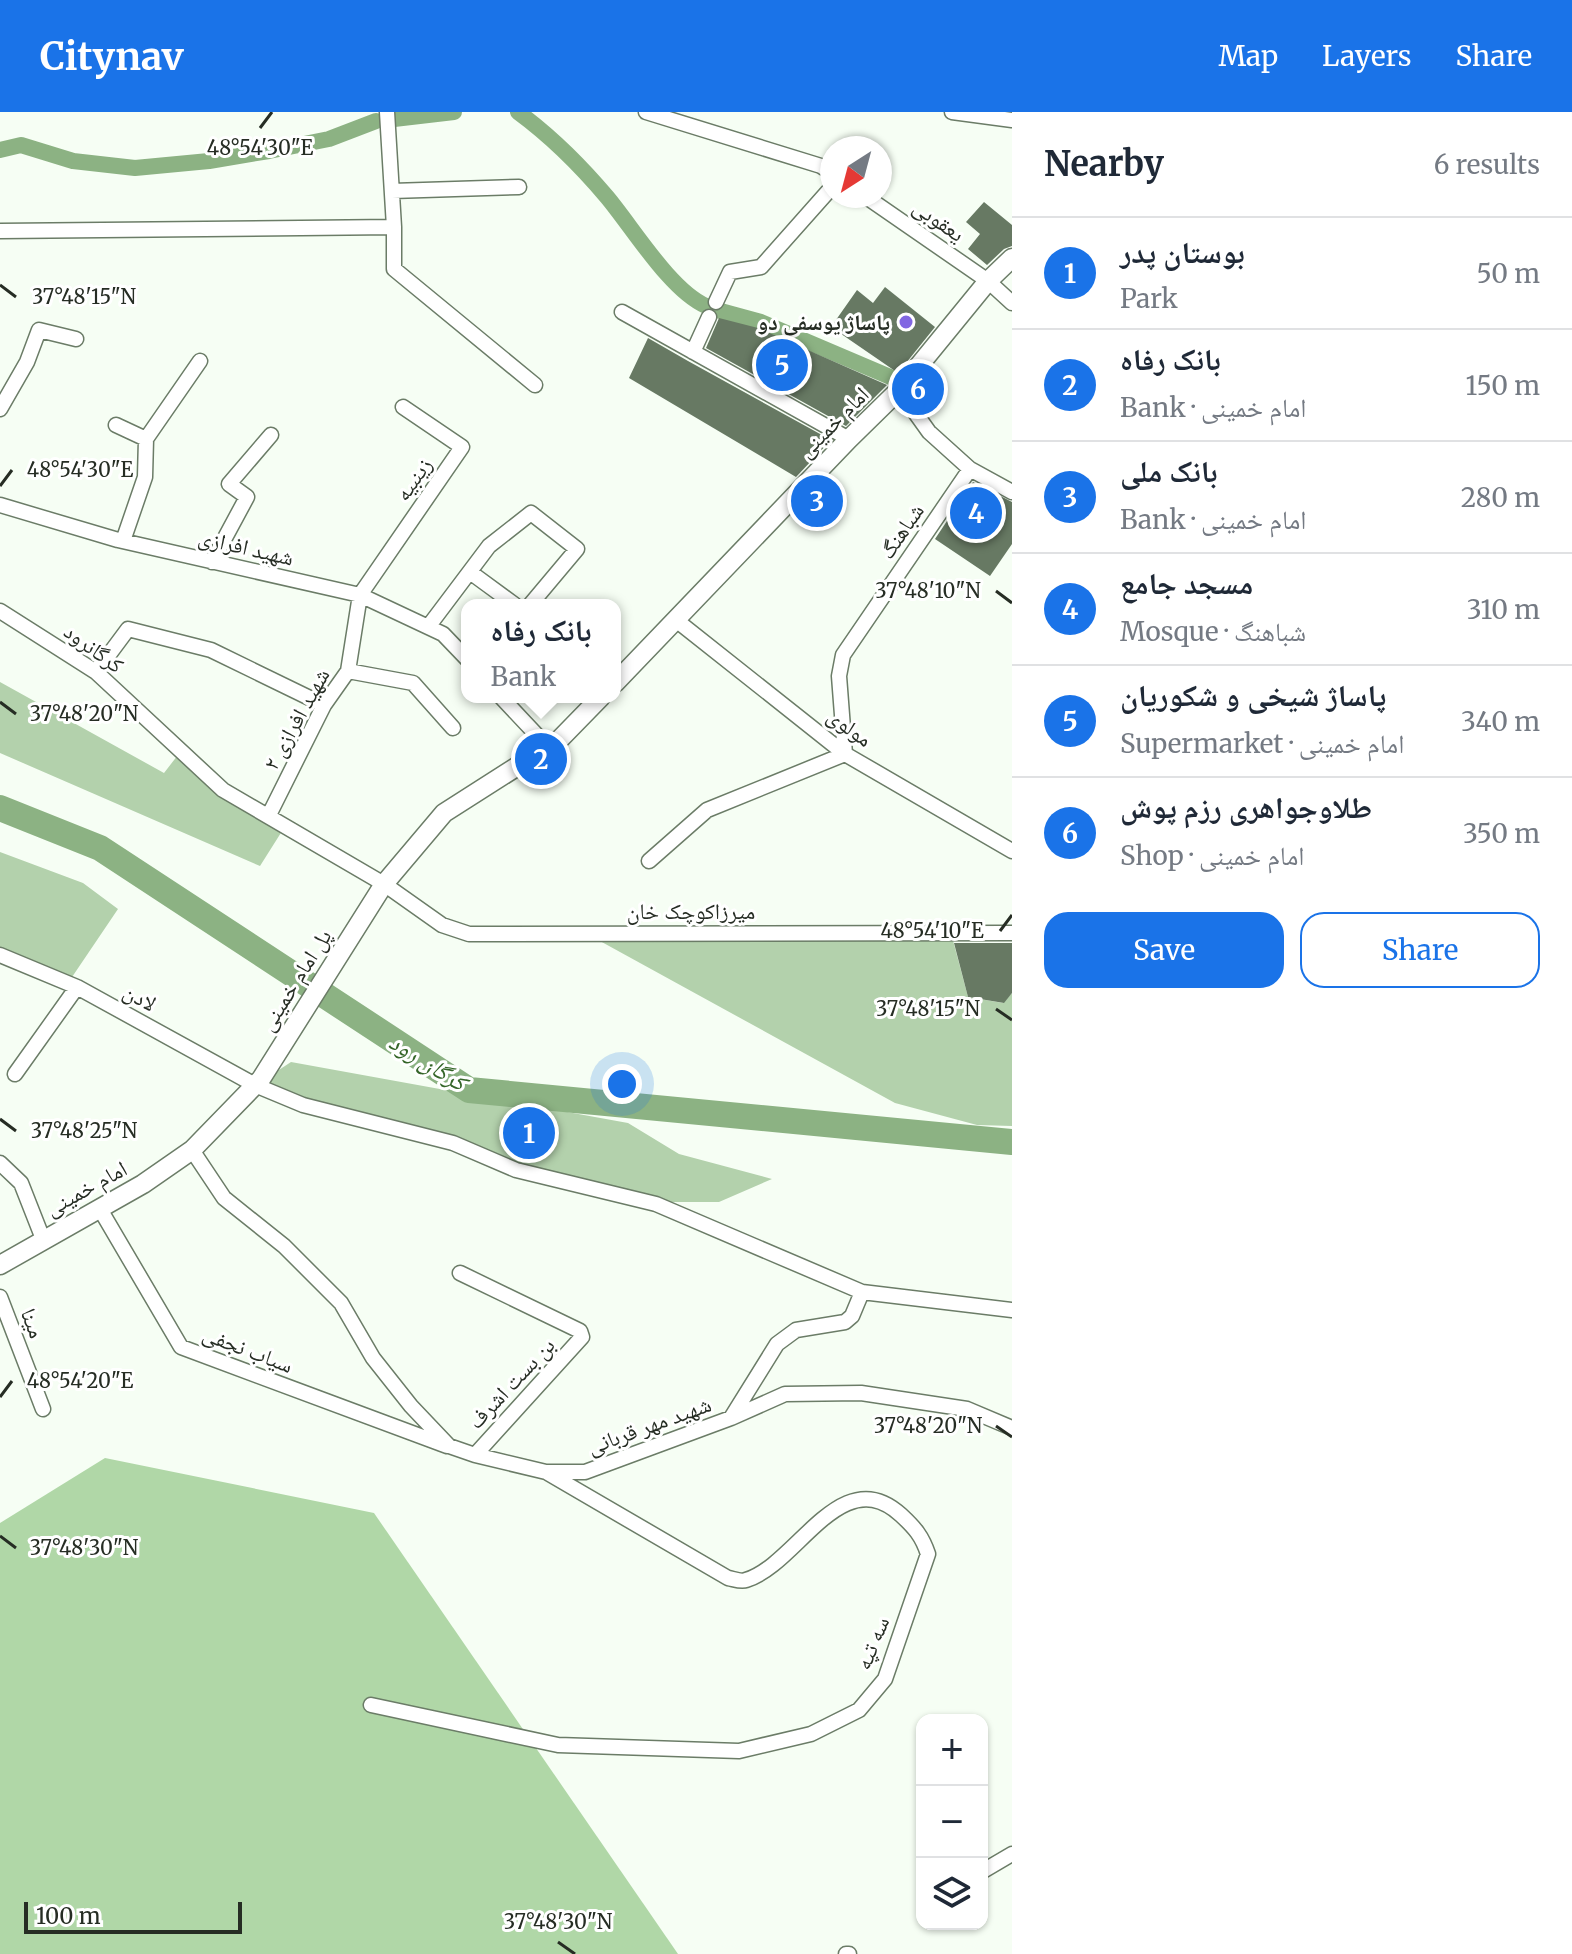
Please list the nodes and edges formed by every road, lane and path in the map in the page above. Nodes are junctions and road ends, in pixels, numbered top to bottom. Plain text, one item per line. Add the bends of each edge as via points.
1 (387, 112) edge
2 (646, 112) edge
3 (706, 112) edge
4 (952, 112) edge
5 (1012, 120) edge
6 (700, 129) junction
7 (820, 166) edge
8 (519, 187) dead end
9 (392, 191) junction
10 (820, 201) edge
11 (882, 208) edge
12 (394, 227) junction
13 (0, 231) edge
14 (1012, 258) edge
15 (988, 281) junction
16 (716, 302) dead end
17 (1012, 303) edge
18 (622, 312) dead end
19 (709, 317) dead end
20 (76, 339) dead end
21 (693, 352) junction
22 (200, 361) dead end
23 (535, 385) dead end
24 (899, 390) junction
25 (403, 407) dead end
26 (0, 409) edge
27 (116, 425) dead end
28 (271, 435) dead end
29 (146, 439) junction
30 (849, 439) junction
31 (970, 469) junction
32 (1012, 492) edge
33 (0, 505) edge
34 (123, 541) junction
35 (212, 562) junction
36 (470, 572) junction
37 (360, 595) junction
38 (507, 599) edge
39 (535, 599) edge
40 (0, 611) edge
41 (676, 620) junction
42 (428, 627) junction
43 (461, 653) edge
44 (348, 671) junction
45 (96, 672) junction
46 (621, 677) edge
47 (507, 703) edge
48 (595, 703) edge
49 (324, 705) junction
50 (453, 728) dead end
51 (548, 747) junction
52 (845, 754) junction
53 (269, 815) junction
54 (1012, 851) edge
55 (649, 861) dead end
56 (384, 884) junction
57 (1012, 933) edge
58 (0, 955) edge
59 (77, 987) junction
60 (15, 1074) dead end
61 (258, 1082) junction
62 (192, 1150) junction
63 (0, 1163) edge
64 (100, 1209) junction
65 (43, 1239) junction
66 (0, 1265) edge
67 (460, 1273) dead end
68 (862, 1292) junction
69 (0, 1297) edge
70 (1012, 1310) edge
71 (43, 1409) dead end
72 (731, 1418) junction
73 (1012, 1428) edge
74 (449, 1446) junction
75 (475, 1455) junction
76 (546, 1472) junction
77 (371, 1705) dead end
78 (1012, 1854) edge
79 (988, 1868) edge

1 - 9 street
2 - 6 street
3 - 6 street
4 - 5 street
6 - 7 street
8 - 9 street
9 - 12 street
10 - 16 street via 761,267 730,272
11 - 15 street, یعقوبی
12 - 13 street
12 - 23 street via 394,269
14 - 15 main road, امام خمینی
15 - 17 street, یعقوبی
15 - 24 main road, امام خمینی
18 - 21 street
19 - 21 street
20 - 26 street via 39,330
21 - 30 street
22 - 29 street
24 - 30 main road, امام خمینی
24 - 31 street via 929,432
25 - 37 street, زینبیه via 462,447
27 - 29 street
28 - 35 street via 229,484 247,497
29 - 34 street via 145,477
30 - 41 main road, امام خمینی
31 - 32 street
31 - 52 street, شباهنگ via 843,655 839,676
33 - 34 street, شهید افرازی
34 - 35 street, شهید افرازی
35 - 37 street, شهید افرازی
36 - 38 street
36 - 39 street via 489,546 531,513 577,549
36 - 42 street
37 - 42 street, شهید افرازی
37 - 44 street, شهید افرازی ۲
40 - 45 street, کرگانرود
41 - 46 main road, امام خمینی
41 - 52 street, مولوی
42 - 43 street, شهید افرازی
44 - 49 street, شهید افرازی ۲
44 - 50 street via 413,683
45 - 49 street via 128,629 211,650
45 - 53 street, کرگانرود via 223,790
47 - 51 street
48 - 51 main road
49 - 53 street, شهید افرازی ۲
51 - 56 main road via 444,813
52 - 54 street, مولوی
52 - 55 street via 707,810
53 - 56 street, کرگانرود
56 - 57 street, میرزاکوچک خان via 442,925 469,934
56 - 61 main road, پل امام خمینی
58 - 59 street, لادن
59 - 60 street
59 - 61 street, لادن
61 - 62 main road, امام خمینی
61 - 68 street, لادن via 303,1105 453,1143 516,1170 656,1204
62 - 64 main road, امام خمینی
62 - 74 street, شهید مهر قربانی via 224,1198 284,1246 341,1303 373,1358
63 - 65 street via 21,1183
64 - 65 main road, امام خمینی
64 - 74 street, سیاب نجفی via 181,1347
65 - 66 main road, امام خمینی
67 - 75 street, بن بست اشرف via 580,1331 582,1337
68 - 70 street, لادن
68 - 72 street via 845,1322 796,1330 777,1344
69 - 71 street, مینا
72 - 73 street, شهید مهر قربانی via 785,1394 861,1393 967,1409
72 - 76 street, شهید مهر قربانی via 585,1472
74 - 75 street, شهید مهر قربانی
75 - 76 street, شهید مهر قربانی
76 - 77 street, سه تپه via 728,1578 744,1581 853,1499 878,1500 895,1509 922,1534 928,1554 885,1679 859,1710 811,1734 739,1751 558,1745
78 - 79 street

